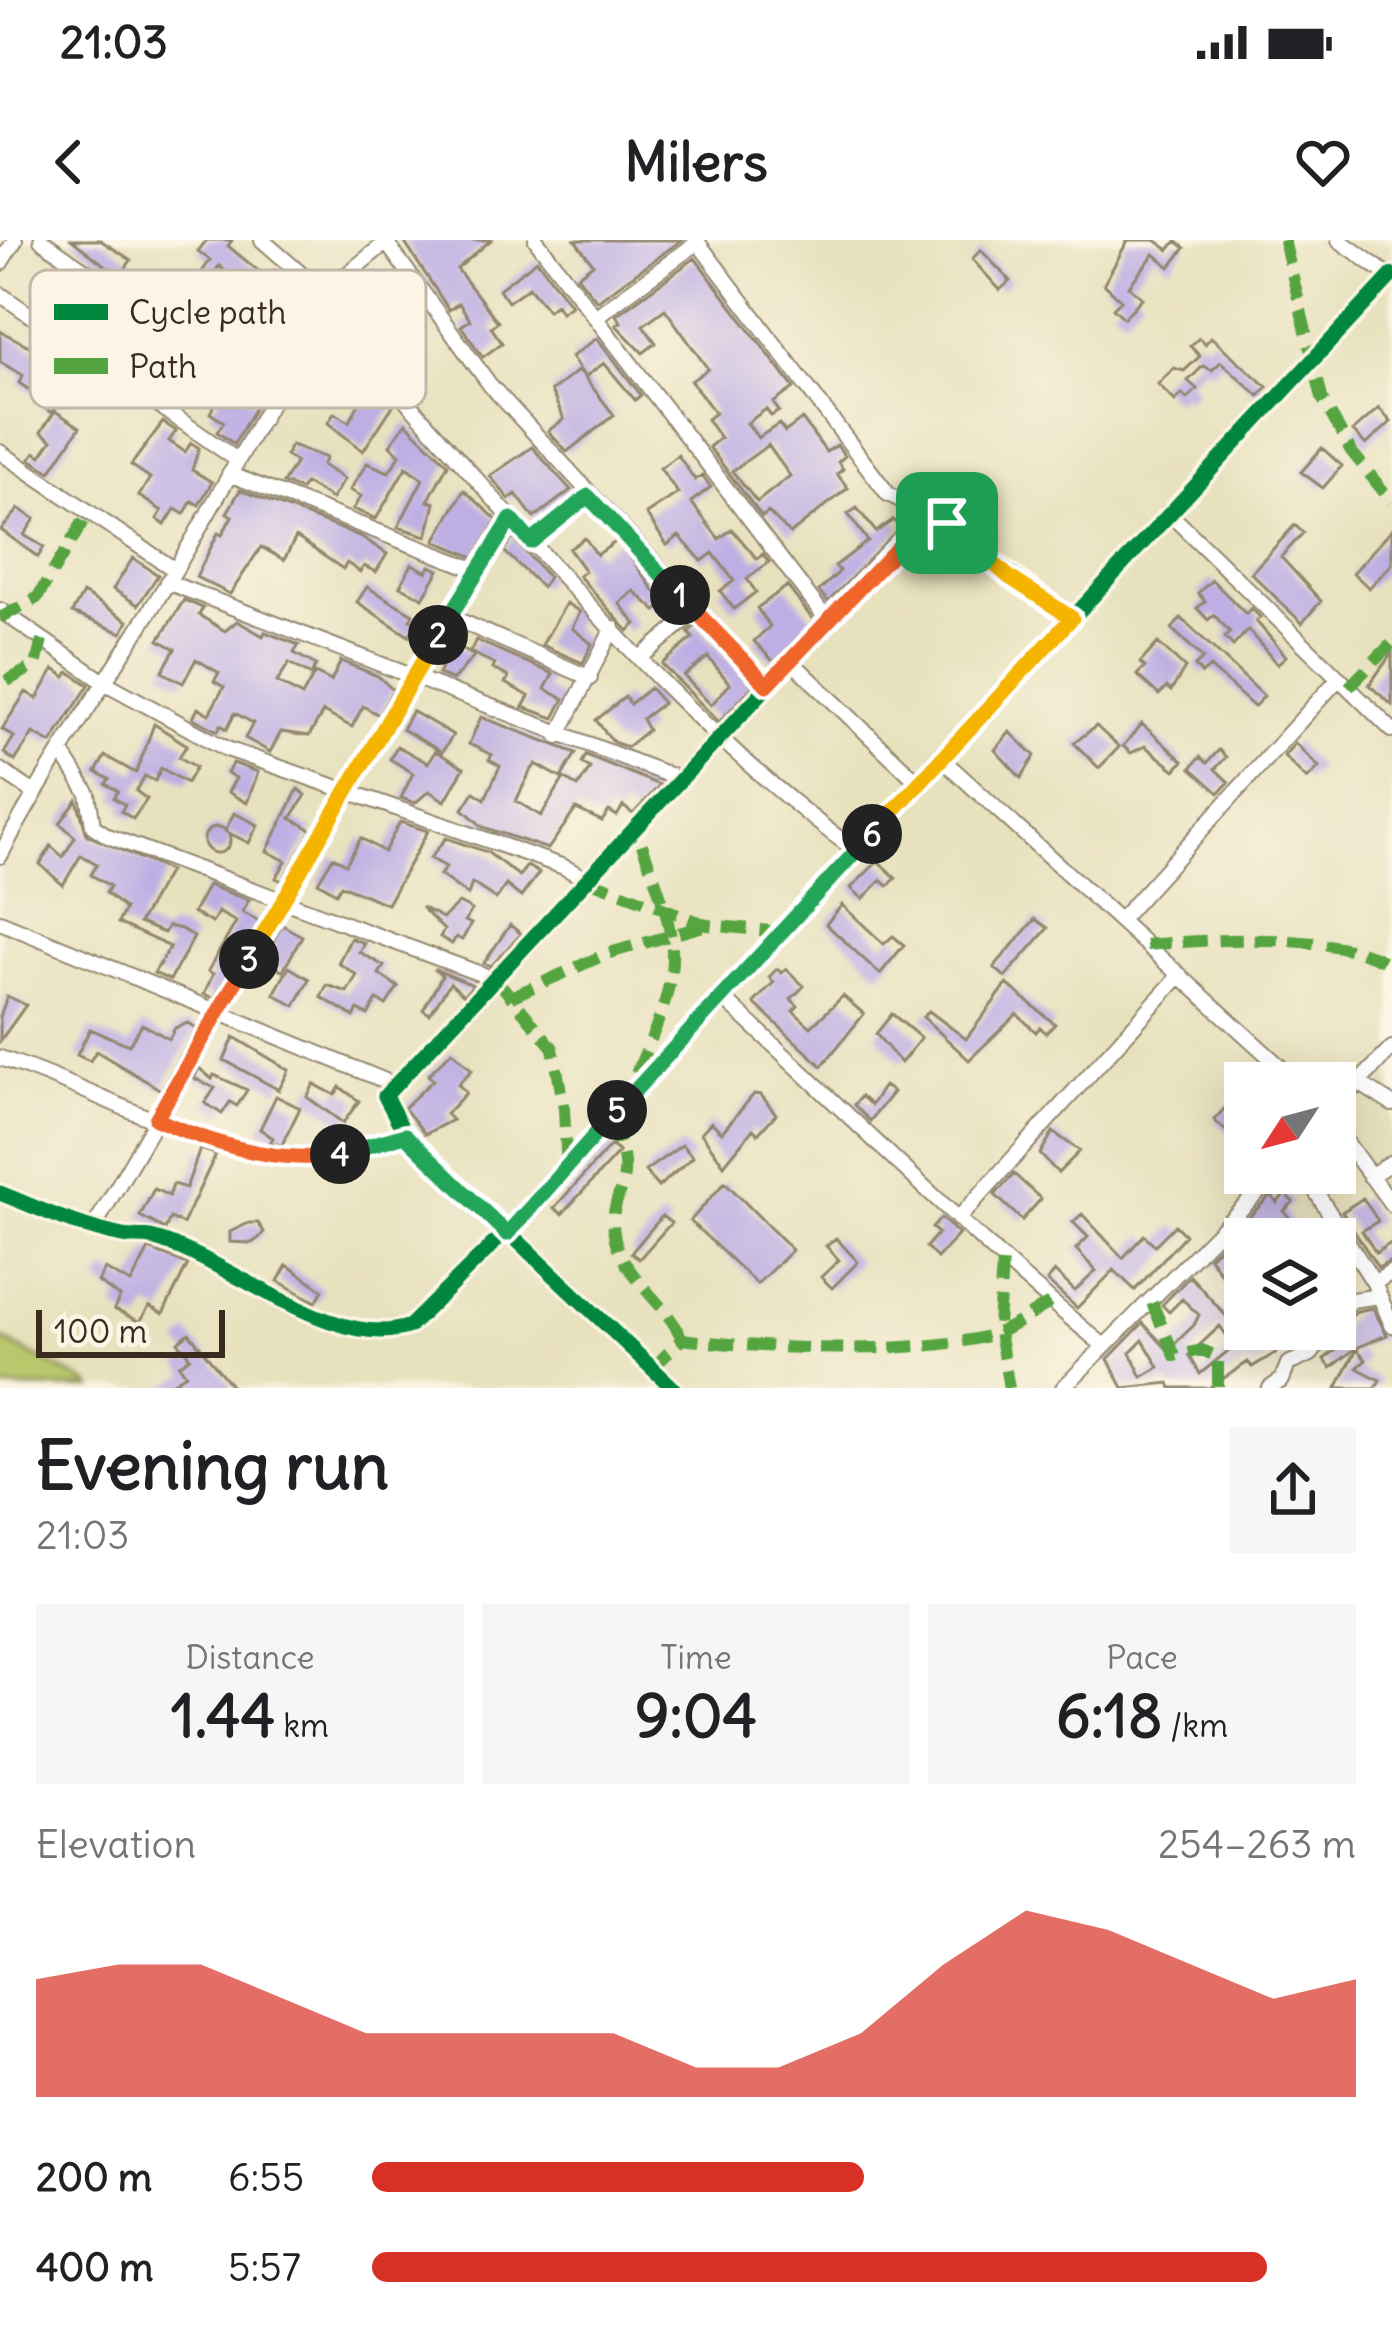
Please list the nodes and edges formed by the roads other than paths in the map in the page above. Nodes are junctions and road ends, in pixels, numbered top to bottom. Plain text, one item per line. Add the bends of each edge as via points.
1 (15, 240) edge
2 (41, 240) edge
3 (262, 240) edge
4 (536, 240) edge
5 (1339, 240) edge
6 (388, 241) edge
7 (697, 241) edge
8 (0, 264) edge
9 (84, 270) edge
10 (291, 270) edge
11 (352, 270) edge
12 (409, 270) edge
13 (1391, 277) edge
14 (0, 294) edge
15 (426, 295) edge
16 (30, 316) edge
17 (596, 317) junction
18 (154, 408) edge
19 (265, 408) edge
20 (414, 408) edge
21 (0, 452) edge
22 (233, 467) junction
23 (588, 496) junction
24 (1168, 512) junction
25 (511, 519) junction
26 (947, 523) junction
27 (531, 542) junction
28 (476, 570) junction
29 (171, 576) junction
30 (0, 610) edge
31 (695, 611) junction
32 (449, 616) junction
33 (1072, 618) junction
34 (828, 621) junction
35 (613, 628) junction
36 (640, 658) junction
37 (791, 662) junction
38 (415, 678) junction
39 (590, 678) junction
40 (1339, 678) junction
41 (104, 682) junction
42 (767, 685) junction
43 (1392, 730) edge
44 (558, 736) junction
45 (716, 738) junction
46 (61, 751) junction
47 (943, 760) junction
48 (0, 770) edge
49 (679, 779) junction
50 (920, 784) junction
51 (352, 790) junction
52 (33, 792) junction
53 (856, 851) junction
54 (0, 856) edge
55 (588, 880) junction
56 (285, 901) junction
57 (1120, 920) junction
58 (0, 922) edge
59 (1180, 975) junction
60 (497, 980) junction
61 (721, 996) junction
62 (219, 1009) junction
63 (1392, 1048) edge
64 (0, 1058) edge
65 (1275, 1062) edge
66 (1358, 1082) joint
67 (394, 1085) junction
68 (1392, 1104) edge
69 (156, 1119) junction
70 (405, 1135) junction
71 (1356, 1156) edge
72 (1392, 1162) edge
73 (1370, 1176) junction
74 (0, 1193) edge
75 (1256, 1194) edge
76 (1317, 1194) edge
77 (1392, 1205) edge
78 (958, 1219) junction
79 (94, 1227) junction
80 (507, 1234) junction
81 (1392, 1272) edge
82 (1377, 1290) junction
83 (1356, 1298) edge
84 (1392, 1325) edge
85 (1104, 1346) junction
86 (1314, 1350) edge
87 (673, 1388) edge
88 (1063, 1388) edge
89 (1270, 1388) edge

1 - 8 street
2 - 9 street
3 - 10 street
4 - 17 street
5 - 13 street
6 - 11 street
6 - 12 street
7 - 17 street
7 - 26 street via 888,494
13 - 24 street
14 - 16 street
15 - 23 street via 490,385
17 - 34 street
18 - 22 street
19 - 22 street
20 - 25 street
21 - 29 street
22 - 28 street
22 - 29 street
23 - 27 street
23 - 31 street
24 - 33 street
24 - 40 street
25 - 27 street
25 - 28 street
26 - 33 street
26 - 34 street via 925,519
27 - 35 street
28 - 32 street
29 - 38 street
29 - 41 street
30 - 41 street
31 - 36 street
31 - 42 street
32 - 38 street
32 - 39 street
33 - 47 street
34 - 37 street
35 - 36 street
35 - 39 street
36 - 45 street
37 - 42 street
37 - 50 street
38 - 44 street
38 - 51 street
39 - 44 street
40 - 43 street
40 - 57 street
41 - 46 street
41 - 51 street via 227,748
42 - 45 street
44 - 49 street
45 - 49 street
45 - 53 street
46 - 52 street
46 - 56 street via 88,794 93,826
47 - 50 street
47 - 57 street
48 - 52 street
49 - 55 street
50 - 53 street
51 - 55 street
51 - 56 street
52 - 54 street
53 - 61 street
55 - 60 street
56 - 60 street
56 - 62 street
57 - 59 street
58 - 62 street
59 - 65 street
59 - 78 street
60 - 67 street
61 - 78 street
61 - 80 street
62 - 67 street
62 - 69 street
63 - 66 street
64 - 69 street
66 - 68 street
67 - 70 street via 388,1110
69 - 70 street via 211,1140 317,1158
69 - 79 street
70 - 80 street
71 - 73 street
72 - 73 street
73 - 77 street
74 - 79 street
75 - 85 street
76 - 82 street
78 - 85 street
79 - 80 street via 187,1252 336,1323 397,1331 422,1317
80 - 87 street
81 - 82 street
82 - 83 street
82 - 84 street
85 - 88 street
86 - 89 street via 1288,1364

